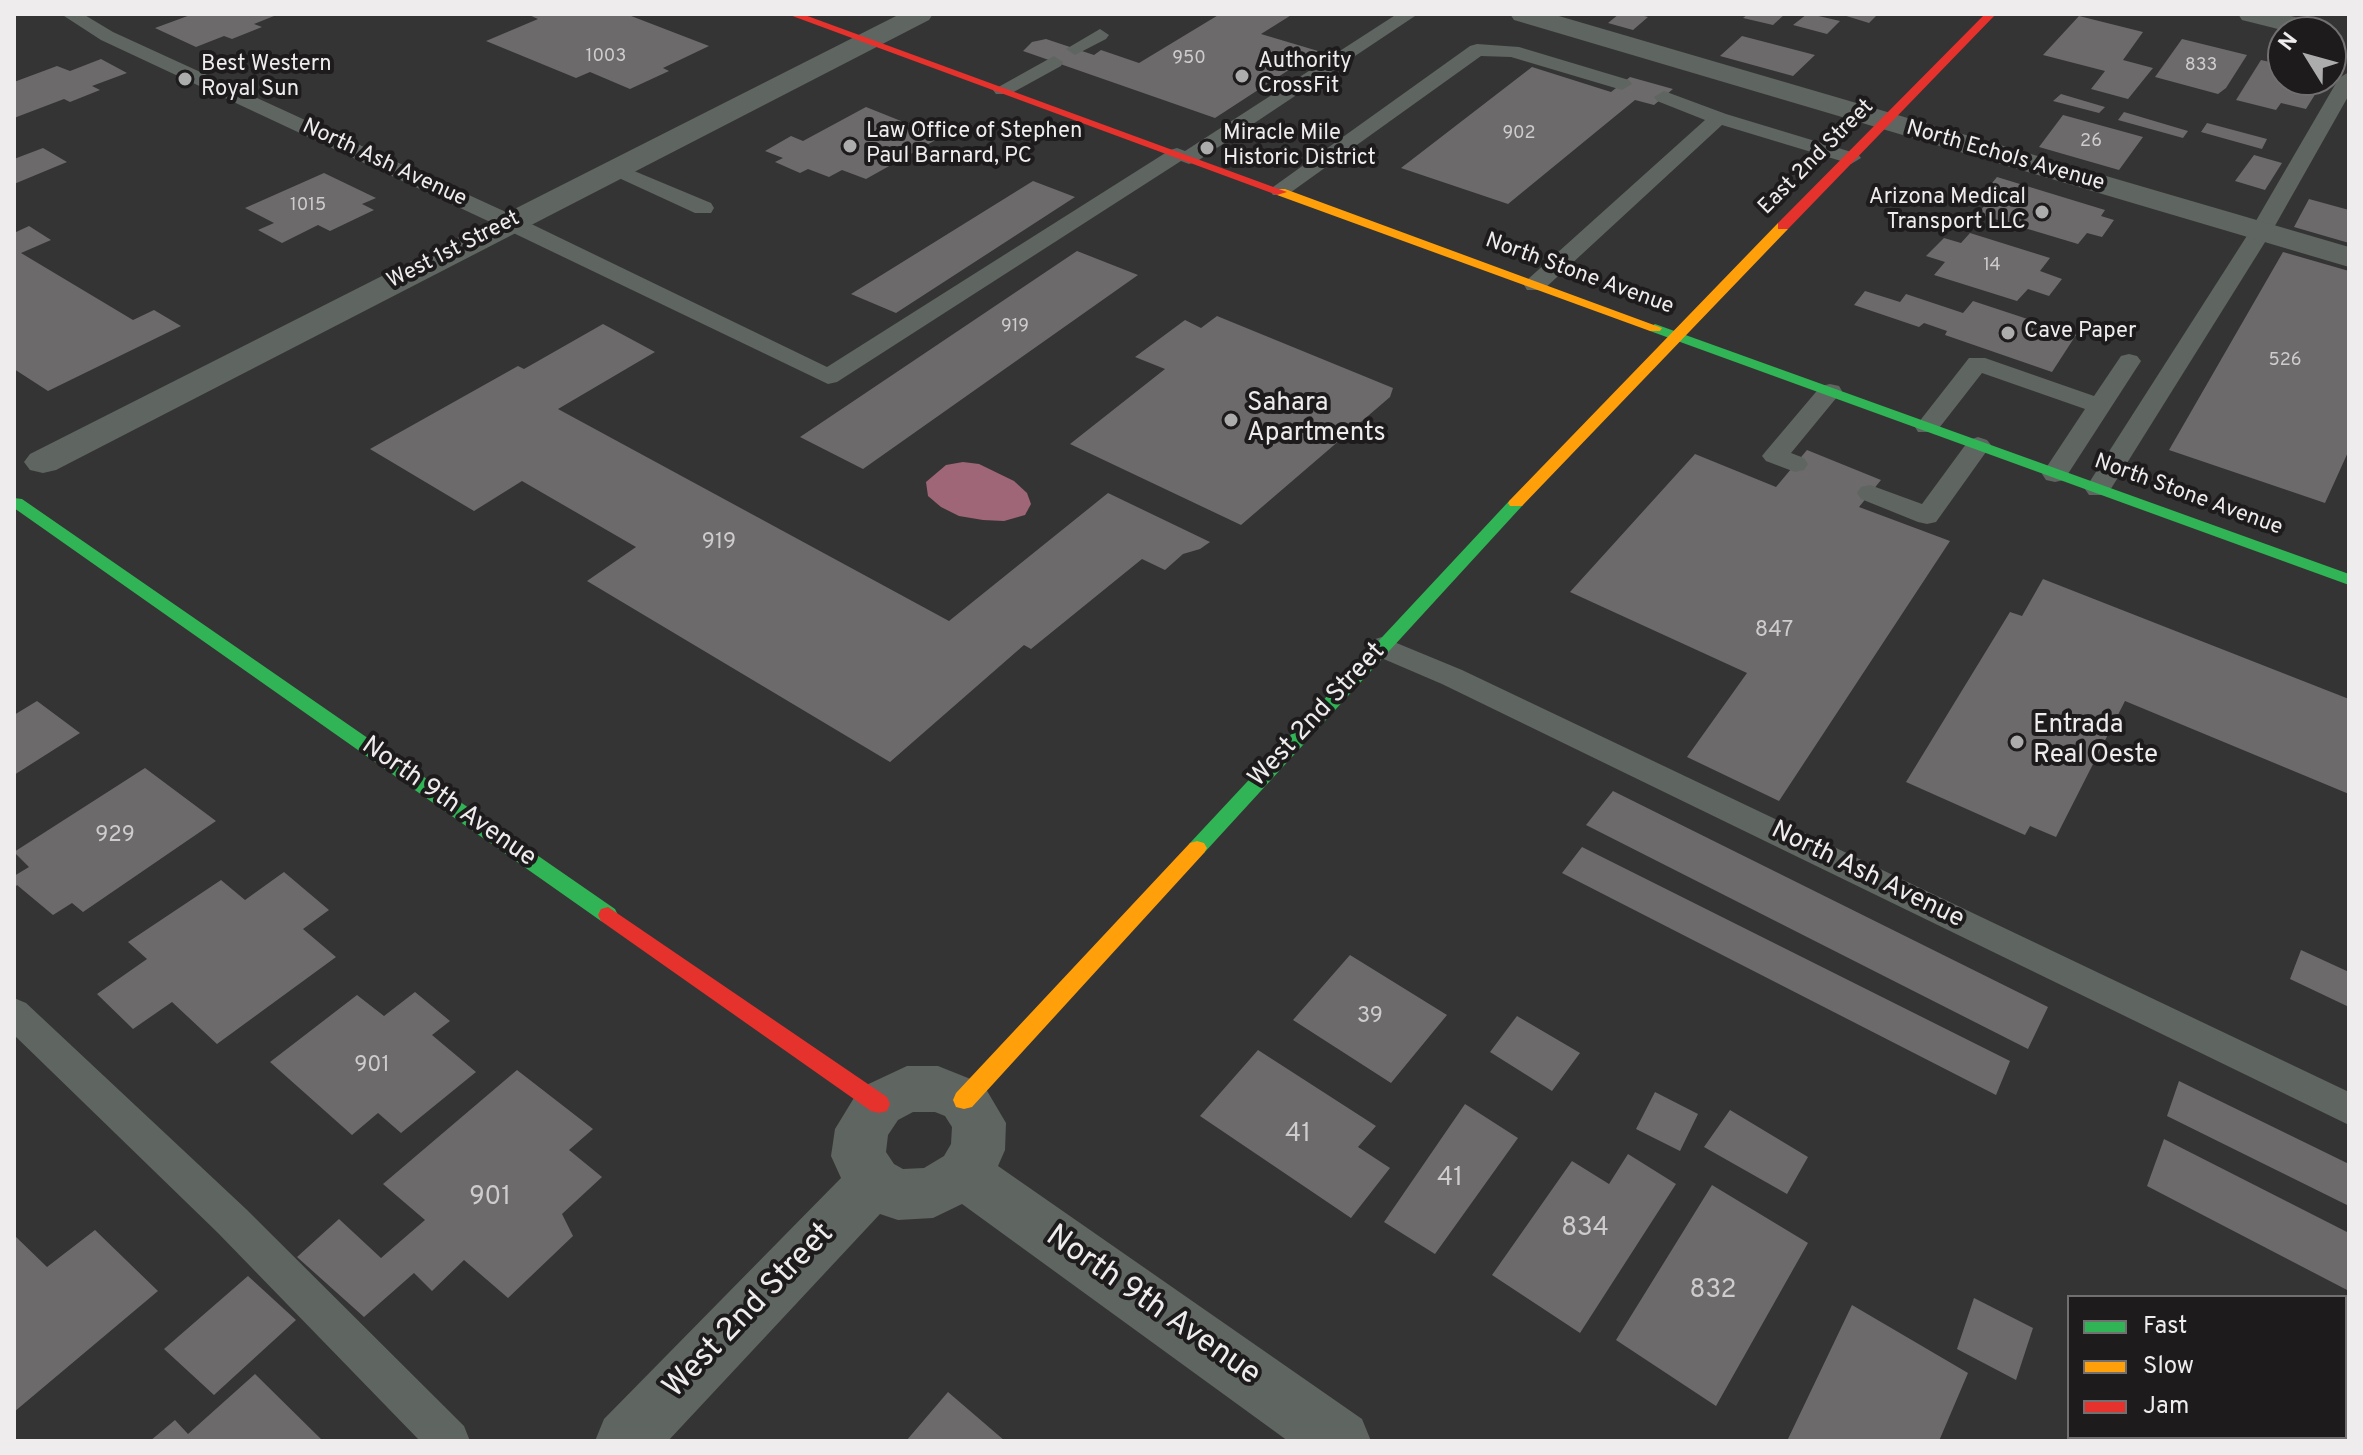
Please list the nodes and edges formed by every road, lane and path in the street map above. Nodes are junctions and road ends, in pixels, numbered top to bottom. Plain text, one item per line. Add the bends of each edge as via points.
1 (792, 14) edge
2 (920, 14) edge
3 (1409, 14) edge
4 (1523, 14) edge
5 (1991, 14) edge
6 (85, 16) edge
7 (1100, 35) dead end
8 (867, 41) junction
9 (1075, 49) dead end
10 (1054, 62) dead end
11 (2349, 78) edge
12 (1622, 84) dead end
13 (1003, 90) junction
14 (1664, 97) dead end
15 (1719, 118) junction
16 (1886, 123) junction
17 (1183, 156) junction
18 (1851, 158) junction
19 (615, 169) junction
20 (1280, 191) junction
21 (703, 208) dead end
22 (511, 223) junction
23 (2261, 231) junction
24 (2349, 257) edge
25 (1535, 285) junction
26 (1676, 336) junction
27 (2129, 361) dead end
28 (1830, 391) junction
29 (2100, 406) junction
30 (1927, 427) junction
31 (1978, 445) junction
32 (28, 459) edge
33 (1795, 464) dead end
34 (2055, 474) junction
35 (2098, 489) junction
36 (1870, 493) dead end
37 (15, 502) edge
38 (2349, 580) edge
39 (1382, 647) junction
40 (14, 1013) edge
41 (964, 1100) junction
42 (879, 1104) junction
43 (2349, 1109) edge
44 (963, 1173) junction
45 (874, 1182) junction
46 (449, 1441) edge
47 (626, 1441) edge
48 (1340, 1441) edge

1 - 8 street, North Stone Avenue
2 - 8 street, West 1st Street
3 - 17 lane
4 - 16 street, North Echols Avenue
5 - 16 street, East 2nd Street
6 - 22 lane, North Ash Avenue via 107,36
7 - 9 lane
8 - 13 street, North Stone Avenue
8 - 19 street, West 1st Street
10 - 13 lane
11 - 23 lane
12 - 20 lane via 1512,51 1477,50
13 - 17 street, North Stone Avenue
14 - 15 lane
15 - 18 lane
15 - 25 lane
16 - 18 street, East 2nd Street
16 - 23 street, North Echols Avenue
17 - 20 street, North Stone Avenue
17 - 22 lane, North Ash Avenue via 828,377
18 - 26 street, East 2nd Street
19 - 21 lane
19 - 22 street, West 1st Street
20 - 25 street, North Stone Avenue
22 - 32 street, West 1st Street
23 - 24 street, North Echols Avenue
23 - 35 lane
25 - 26 street, North Stone Avenue
26 - 28 street, North Stone Avenue
26 - 39 street, West 2nd Street
27 - 29 lane
28 - 30 street, North Stone Avenue
28 - 33 lane via 1775,456
29 - 30 lane via 1977,363
29 - 34 lane
30 - 31 street, North Stone Avenue
31 - 34 street, North Stone Avenue
31 - 36 lane via 1927,516
32 - 37 street via 46,474 37,489
34 - 35 street, North Stone Avenue
35 - 38 street, North Stone Avenue
37 - 42 street, North 9th Avenue
39 - 41 street, West 2nd Street
39 - 43 lane, North Ash Avenue
40 - 46 lane via 232,1221
41 - 42 street via 938,1089 907,1089
41 - 44 street via 979,1123 978,1150
42 - 45 street via 862,1129 858,1156
44 - 45 street via 933,1193 898,1195
44 - 48 street, North 9th Avenue
45 - 47 street, West 2nd Street

